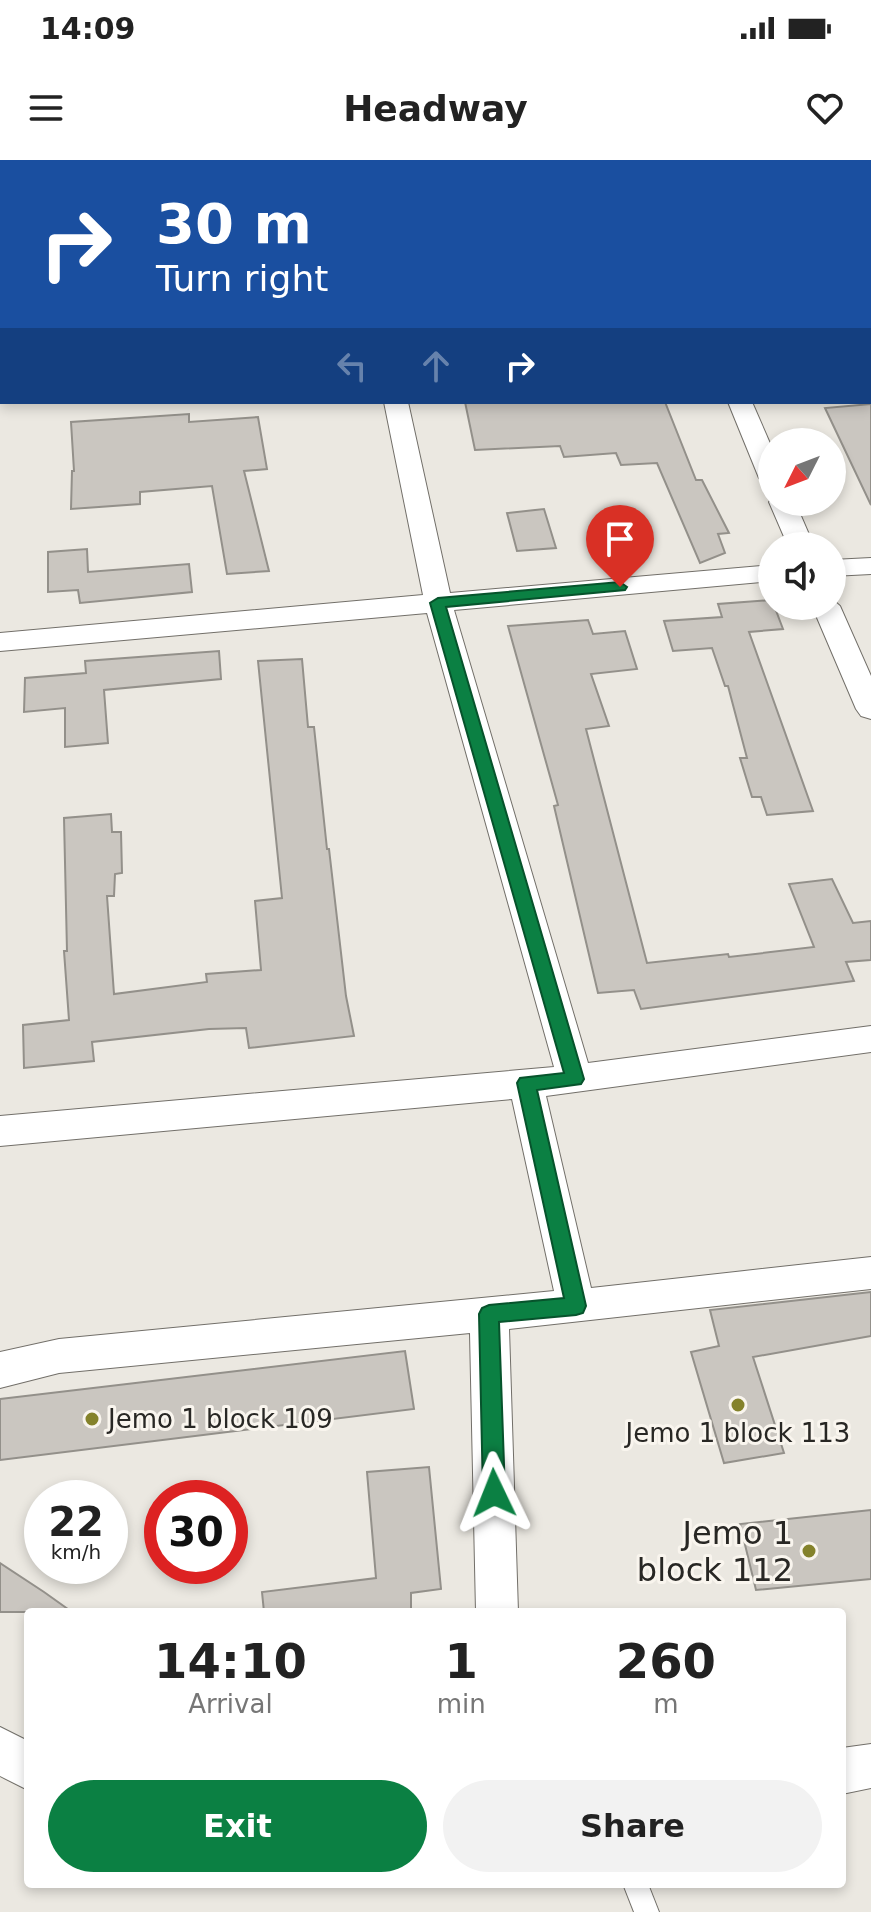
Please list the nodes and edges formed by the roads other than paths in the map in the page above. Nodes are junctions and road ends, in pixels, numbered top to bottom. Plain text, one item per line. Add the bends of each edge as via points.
1 (396, 404) edge
2 (741, 404) edge
3 (758, 445) edge
4 (871, 566) edge
5 (846, 567) edge
6 (758, 574) edge
7 (438, 603) junction
8 (832, 620) edge
9 (0, 642) edge
10 (871, 709) edge
11 (871, 1039) edge
12 (575, 1079) junction
13 (526, 1083) junction
14 (0, 1131) edge
15 (871, 1273) edge
16 (576, 1306) junction
17 (489, 1314) junction
18 (0, 1370) edge
19 (497, 1608) edge
20 (0, 1749) edge
21 (24, 1765) edge
22 (871, 1766) edge
23 (846, 1770) edge
24 (637, 1888) edge
25 (647, 1912) edge

1 - 7 street
2 - 3 street
4 - 5 street
6 - 7 street
7 - 9 street
7 - 12 street
8 - 10 street
11 - 12 street
12 - 13 street
13 - 14 street
13 - 16 street
15 - 16 street
16 - 17 street
17 - 18 street via 59,1356
17 - 19 street
20 - 21 street
22 - 23 street
24 - 25 lane

